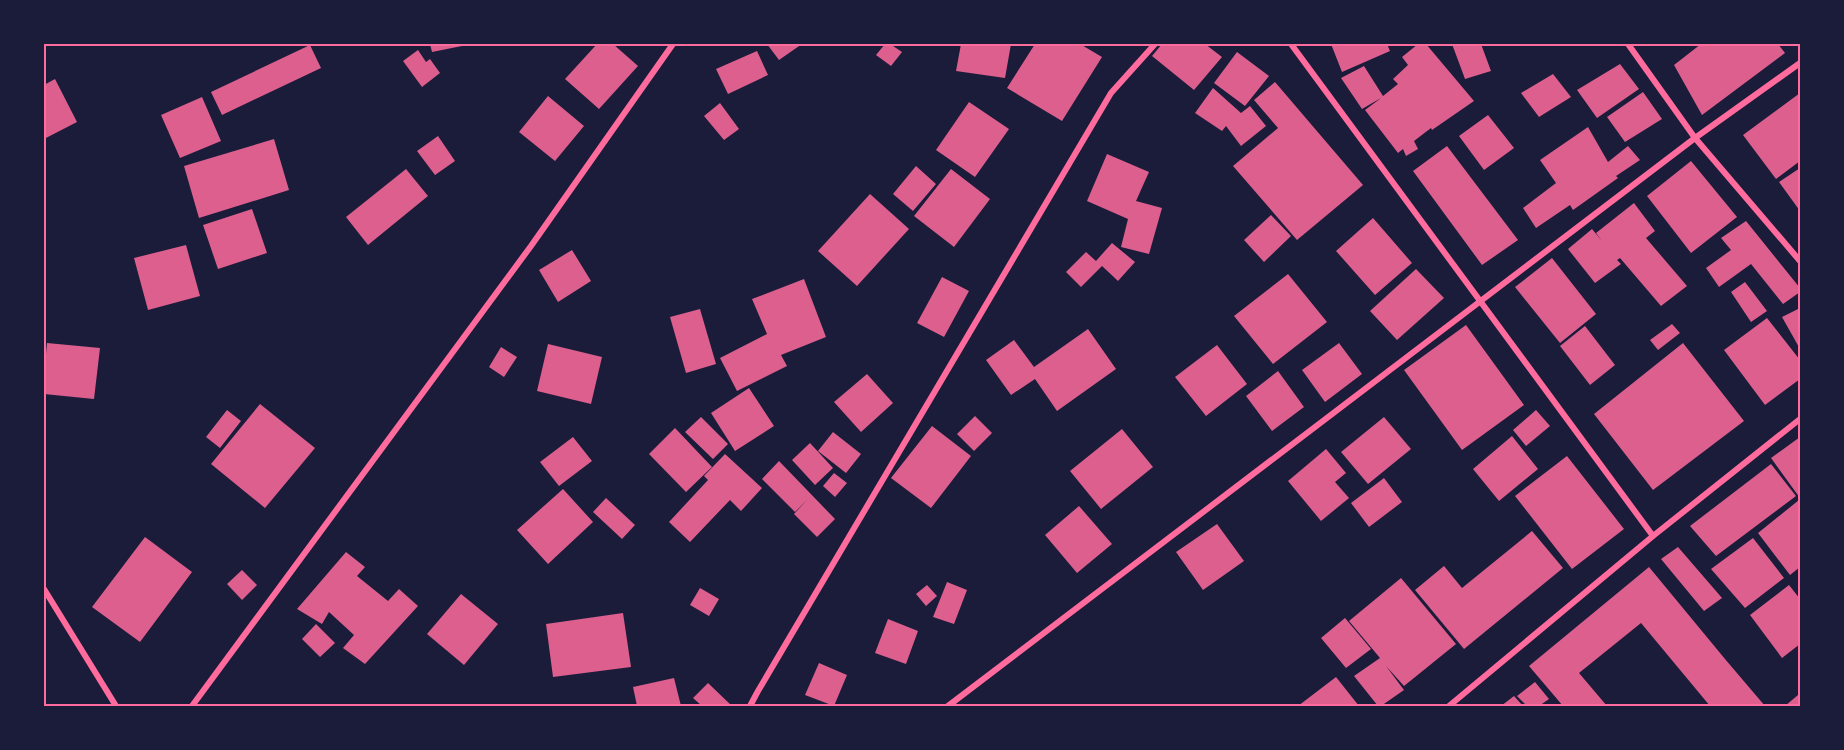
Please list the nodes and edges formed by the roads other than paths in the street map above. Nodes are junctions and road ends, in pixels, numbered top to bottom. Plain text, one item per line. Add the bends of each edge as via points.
1 (673, 44) edge
2 (1155, 44) edge
3 (1291, 44) edge
4 (1628, 44) edge
5 (1800, 63) edge
6 (1695, 138) junction
7 (1800, 261) edge
8 (1480, 303) junction
9 (1800, 419) edge
10 (1653, 536) junction
11 (44, 589) edge
12 (116, 706) edge
13 (192, 706) edge
14 (750, 706) edge
15 (948, 706) edge
16 (1449, 706) edge

1 - 13 street via 531,246
2 - 14 street via 1111,93
3 - 8 street
4 - 6 street
5 - 6 street
6 - 7 street
6 - 8 street
8 - 10 street
8 - 15 street
9 - 10 street
10 - 16 street
11 - 12 street

